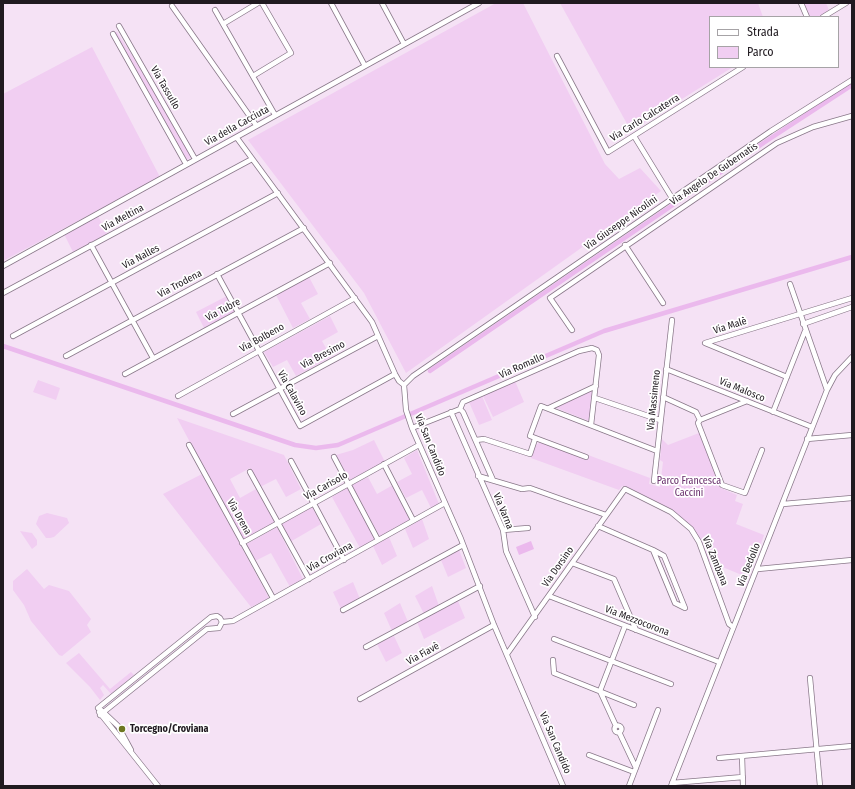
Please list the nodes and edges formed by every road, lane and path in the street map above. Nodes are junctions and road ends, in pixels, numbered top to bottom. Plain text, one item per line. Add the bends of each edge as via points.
1 (258, 3) edge
2 (262, 3) edge
3 (331, 3) edge
4 (382, 3) edge
5 (479, 3) edge
6 (801, 3) edge
7 (846, 3) edge
8 (172, 6) dead end
9 (215, 10) dead end
10 (807, 16) edge
11 (825, 16) edge
12 (223, 24) junction
13 (119, 26) dead end
14 (113, 34) dead end
15 (404, 44) junction
16 (557, 56) dead end
17 (365, 66) junction
18 (742, 68) edge
19 (253, 76) junction
20 (852, 80) edge
21 (276, 115) junction
22 (852, 116) edge
23 (256, 125) junction
24 (634, 136) junction
25 (236, 138) junction
26 (195, 159) junction
27 (252, 159) junction
28 (186, 164) junction
29 (278, 193) junction
30 (672, 198) junction
31 (304, 228) junction
32 (91, 245) junction
33 (625, 245) junction
34 (330, 263) junction
35 (3, 266) edge
36 (217, 274) junction
37 (111, 283) junction
38 (790, 284) dead end
39 (3, 293) edge
40 (355, 298) junction
41 (852, 298) edge
42 (663, 303) dead end
43 (852, 308) edge
44 (238, 312) junction
45 (799, 314) junction
46 (672, 320) dead end
47 (131, 321) junction
48 (803, 324) junction
49 (572, 330) dead end
50 (805, 331) junction
51 (13, 336) dead end
52 (378, 336) junction
53 (259, 350) junction
54 (66, 356) dead end
55 (153, 358) junction
56 (852, 358) edge
57 (666, 369) junction
58 (125, 374) dead end
59 (395, 374) junction
60 (787, 377) junction
61 (404, 385) junction
62 (596, 386) junction
63 (280, 388) junction
64 (827, 390) junction
65 (178, 396) dead end
66 (663, 397) junction
67 (595, 398) junction
68 (747, 401) junction
69 (460, 408) junction
70 (549, 408) junction
71 (451, 412) junction
72 (773, 412) junction
73 (233, 414) dead end
74 (660, 420) junction
75 (700, 420) junction
76 (591, 425) junction
77 (812, 427) junction
78 (412, 428) junction
79 (852, 435) edge
80 (536, 439) junction
81 (807, 439) junction
82 (476, 440) junction
83 (189, 445) dead end
84 (419, 445) junction
85 (762, 450) dead end
86 (657, 451) junction
87 (334, 457) dead end
88 (586, 457) dead end
89 (291, 461) dead end
90 (384, 464) junction
91 (250, 472) dead end
92 (478, 476) junction
93 (493, 480) junction
94 (654, 481) dead end
95 (348, 484) junction
96 (625, 489) joint
97 (852, 498) edge
98 (445, 503) junction
99 (313, 504) junction
100 (783, 504) junction
101 (606, 515) junction
102 (413, 520) junction
103 (278, 523) junction
104 (598, 526) junction
105 (528, 528) dead end
106 (503, 530) junction
107 (378, 540) junction
108 (242, 543) junction
109 (463, 545) junction
110 (653, 550) junction
111 (344, 560) junction
112 (852, 560) edge
113 (572, 562) junction
114 (758, 569) junction
115 (309, 579) junction
116 (480, 586) junction
117 (549, 596) junction
118 (273, 598) junction
119 (343, 610) dead end
120 (535, 617) junction
121 (208, 621) junction
122 (222, 622) junction
123 (494, 625) junction
124 (625, 626) junction
125 (211, 628) junction
126 (733, 628) junction
127 (636, 630) junction
128 (554, 639) dead end
129 (179, 643) junction
130 (366, 647) dead end
131 (182, 649) junction
132 (507, 654) junction
133 (553, 660) dead end
134 (611, 661) junction
135 (720, 662) junction
136 (153, 664) junction
137 (157, 669) junction
138 (810, 678) dead end
139 (671, 684) dead end
140 (126, 686) junction
141 (130, 690) junction
142 (600, 691) junction
143 (360, 699) dead end
144 (634, 705) dead end
145 (658, 710) dead end
146 (102, 713) junction
147 (123, 734) junction
148 (118, 738) junction
149 (852, 746) edge
150 (815, 750) junction
151 (589, 755) dead end
152 (133, 756) junction
153 (742, 756) junction
154 (720, 758) dead end
155 (635, 770) junction
156 (743, 777) junction
157 (672, 785) edge
158 (158, 786) edge
159 (564, 786) edge
160 (629, 786) edge
161 (743, 786) edge
162 (820, 786) edge

1 - 12 street
2 - 19 street via 291,53
3 - 17 street
4 - 15 street
5 - 15 street, Via della Cacciuta
6 - 10 street
7 - 11 street
8 - 23 street
9 - 12 street
12 - 19 street
13 - 26 street, Via Tassullo
14 - 28 street
15 - 17 street, Via della Cacciuta
16 - 24 street, Via Carlo Calcaterra via 608,152
17 - 21 street, Via della Cacciuta
18 - 24 street, Via Carlo Calcaterra
19 - 21 street
20 - 30 street, Via Giuseppe Nicolini via 770,131
21 - 23 street, Via della Cacciuta
22 - 33 street, Via Angelo De Gubernatis via 814,127 777,142
23 - 25 street, Via della Cacciuta
24 - 30 street
25 - 26 street, Via della Cacciuta
25 - 27 street
26 - 28 street, Via della Cacciuta
27 - 29 street
27 - 32 street, Via Meltina
28 - 35 street, Via della Cacciuta
29 - 31 street
29 - 37 street, Via Nalles
30 - 61 street, Via Giuseppe Nicolini via 413,376
31 - 34 street
31 - 36 street, Via Trodena
32 - 37 street
32 - 39 street, Via Meltina
33 - 42 street
33 - 49 street, Via Angelo De Gubernatis via 550,298
34 - 40 street
34 - 44 street, Via Tubre
36 - 44 street, Via Calavino
36 - 47 street, Via Trodena
37 - 47 street
37 - 51 street, Via Nalles
38 - 45 street
40 - 52 street via 372,322
40 - 53 street, Via Bolbeno
41 - 45 street
43 - 48 street
44 - 53 street, Via Calavino
44 - 55 street, Via Tubre
45 - 48 street
45 - 60 street, Via Malè via 705,343
46 - 57 street, Via Massimeno
47 - 54 street, Via Trodena
47 - 55 street
48 - 50 street
50 - 60 street
50 - 64 street
52 - 59 street
52 - 63 street, Via Bresimo
53 - 63 street, Via Calavino
53 - 65 street, Via Bolbeno
55 - 58 street, Via Tubre
56 - 64 street, Via Bedollo via 835,375
57 - 66 street, Via Massimeno
57 - 68 street, Via Malosco
59 - 61 street
59 - 63 street, Via Calavino via 300,426
60 - 72 street
61 - 78 street, Via San Candido via 406,410
62 - 67 street
62 - 69 street, Via Romallo via 599,355 596,349 588,348 463,402
62 - 70 street
63 - 73 street, Via Bresimo
64 - 77 street, Via Bedollo
66 - 74 street, Via Massimeno
66 - 75 street via 696,412
67 - 74 street
67 - 76 street
68 - 72 street, Via Malosco
68 - 75 street
69 - 71 street, Via Romallo
69 - 82 street
70 - 76 street
70 - 80 street via 541,406 530,436
71 - 78 street, Via Romallo
71 - 92 street, Via Varna
72 - 77 street, Via Malosco
74 - 86 street, Via Massimeno
75 - 85 street via 698,423 722,485 746,493
76 - 86 street
77 - 81 street, Via Bedollo
78 - 84 street, Via San Candido
79 - 81 street
80 - 82 street via 530,454 484,439
80 - 88 street
81 - 100 street, Via Bedollo
82 - 93 street
83 - 108 street, Via Drena
84 - 90 street, Via Carisolo
84 - 98 street, Via San Candido
86 - 94 street, Via Massimeno
87 - 95 street
89 - 99 street
90 - 95 street, Via Carisolo
90 - 102 street
91 - 103 street
92 - 93 street
92 - 106 street, Via Varna
93 - 101 street via 522,489 530,488
95 - 99 street, Via Carisolo
95 - 107 street
96 - 101 street, Via Dorsino
96 - 126 street, Via Zambana via 671,512 691,529 699,542
97 - 100 street
98 - 102 street, Via Croviana
98 - 109 street, Via San Candido
99 - 103 street, Via Carisolo
99 - 111 street
100 - 114 street, Via Bedollo
101 - 104 street, Via Dorsino
102 - 107 street, Via Croviana
103 - 108 street, Via Carisolo
103 - 115 street
104 - 110 street
104 - 113 street, Via Dorsino
105 - 106 street
106 - 120 street, Via Varna via 506,551
107 - 111 street, Via Croviana
108 - 118 street, Via Drena
109 - 116 street, Via San Candido
109 - 119 street
110 - 110 street via 675,603 685,608 664,556
111 - 115 street, Via Croviana
112 - 114 street
113 - 117 street, Via Dorsino
113 - 127 street via 614,578
114 - 126 street, Via Bedollo
115 - 118 street, Via Croviana
116 - 123 street, Via San Candido
116 - 130 street
117 - 120 street, Via Dorsino
117 - 124 street, Via Mezzocorona
118 - 122 street, Via Croviana via 233,621
120 - 132 street, Via Dorsino
121 - 122 street via 212,616 217,616
121 - 125 street
121 - 129 street
122 - 125 street via 217,629
123 - 132 street, Via San Candido
123 - 143 street, Via Fiavè
124 - 127 street, Via Mezzocorona
124 - 134 street
125 - 131 street
126 - 135 street, Via Bedollo
127 - 135 street, Via Mezzocorona
128 - 134 street
129 - 131 street
129 - 136 street
131 - 137 street
132 - 159 street, Via San Candido
133 - 142 street via 554,673
134 - 139 street
134 - 142 street
135 - 157 street, Via Bedollo
136 - 137 street
136 - 140 street
137 - 141 street
138 - 150 street
140 - 141 street
140 - 146 street via 98,708
141 - 146 street
142 - 144 street
142 - 155 street via 616,726 621,727 619,732
145 - 155 street
146 - 147 street
146 - 148 street
147 - 148 street
147 - 152 street
148 - 152 street
149 - 150 street
150 - 153 street
150 - 162 street
151 - 155 street
152 - 158 street
153 - 154 street
153 - 156 street
155 - 160 street
156 - 157 street
156 - 161 street

